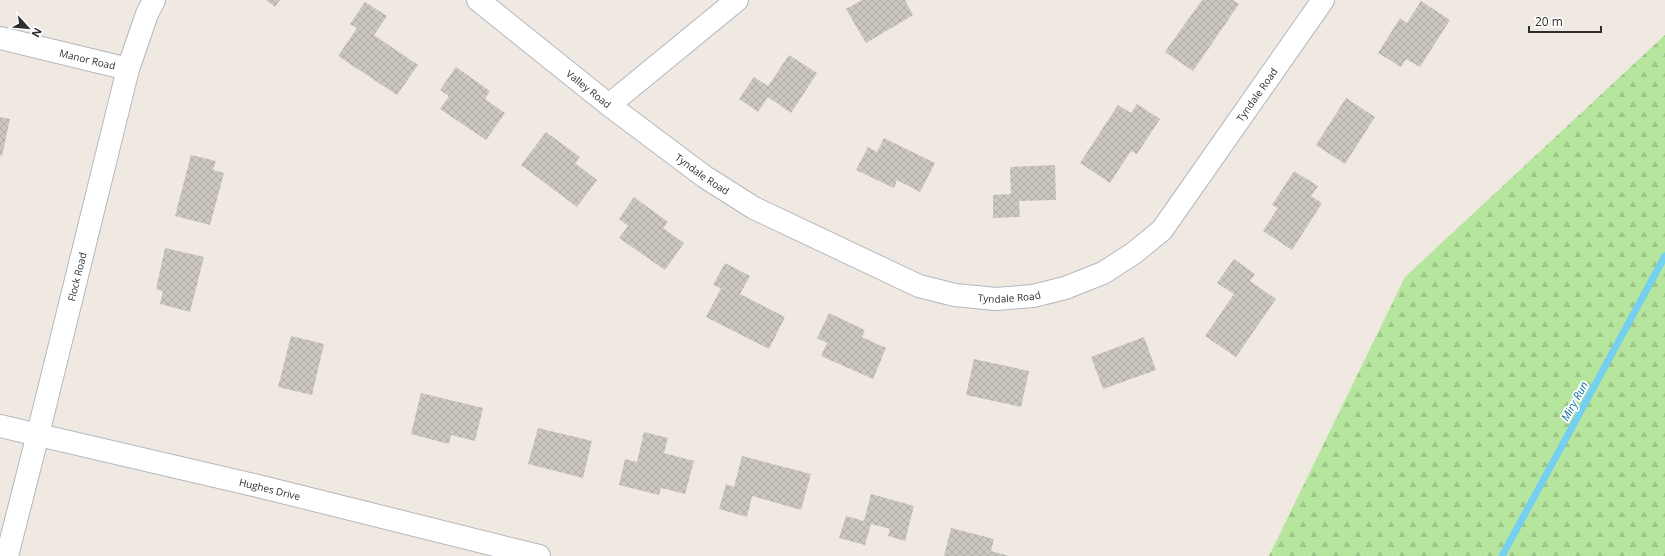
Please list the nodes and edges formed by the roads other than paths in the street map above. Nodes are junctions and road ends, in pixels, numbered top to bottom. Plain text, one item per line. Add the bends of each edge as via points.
1 (154, 0) edge
2 (478, 0) edge
3 (737, 0) edge
4 (1324, 0) edge
5 (0, 38) edge
6 (128, 69) junction
7 (609, 105) junction
8 (0, 426) edge
9 (38, 434) junction
10 (7, 556) edge
11 (539, 556) edge

1 - 6 street, Flock Road
2 - 7 street, Valley Road
3 - 7 street, Valley Road
4 - 7 street, Tyndale Road via 1162,230 1134,253 1103,273 1065,288 1033,296 996,299 955,295 919,286 754,208 705,177
5 - 6 street, Manor Road
6 - 9 street, Flock Road
8 - 9 street, Hughes Drive
9 - 10 street, Flock Road
9 - 11 street, Hughes Drive

